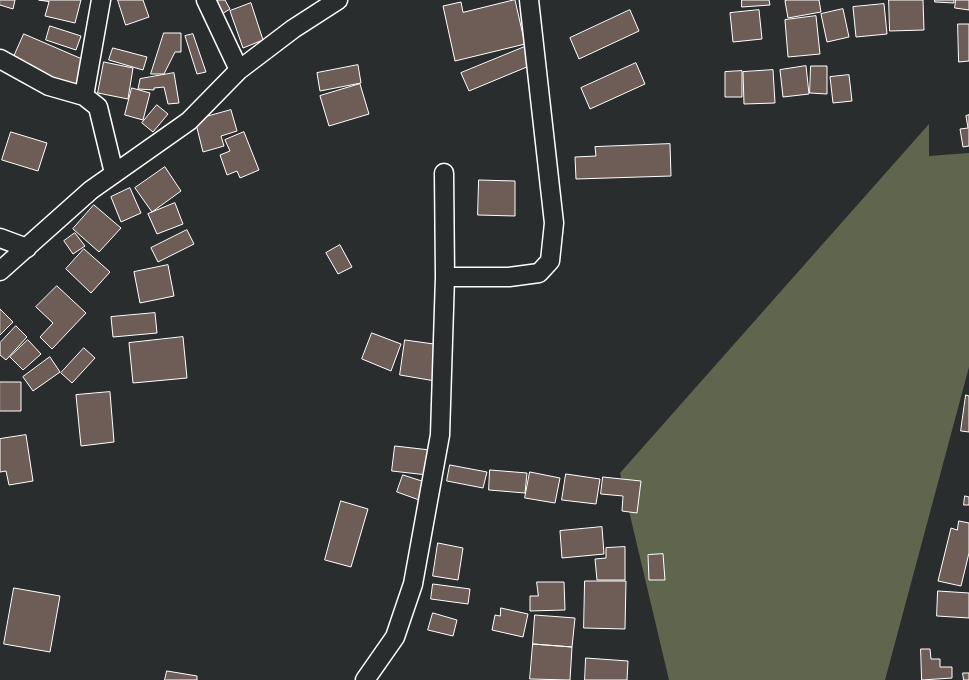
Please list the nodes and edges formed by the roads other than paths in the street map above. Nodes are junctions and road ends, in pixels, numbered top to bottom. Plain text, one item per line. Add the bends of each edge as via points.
1 (101, 0) edge
2 (206, 0) edge
3 (338, 0) edge
4 (529, 0) edge
5 (0, 58) edge
6 (240, 70) junction
7 (84, 96) junction
8 (114, 173) junction
9 (444, 173) dead end
10 (0, 238) edge
11 (27, 248) junction
12 (0, 271) edge
13 (445, 277) junction
14 (365, 680) edge

1 - 7 street
2 - 6 street
3 - 6 street via 293,29
4 - 13 street via 554,223 550,261 539,272 509,278
5 - 7 street via 49,86
6 - 8 street via 189,121
7 - 8 street via 98,107
8 - 11 street via 91,190
9 - 13 street
10 - 11 street
11 - 12 street
13 - 14 street via 440,435 413,584 395,637

